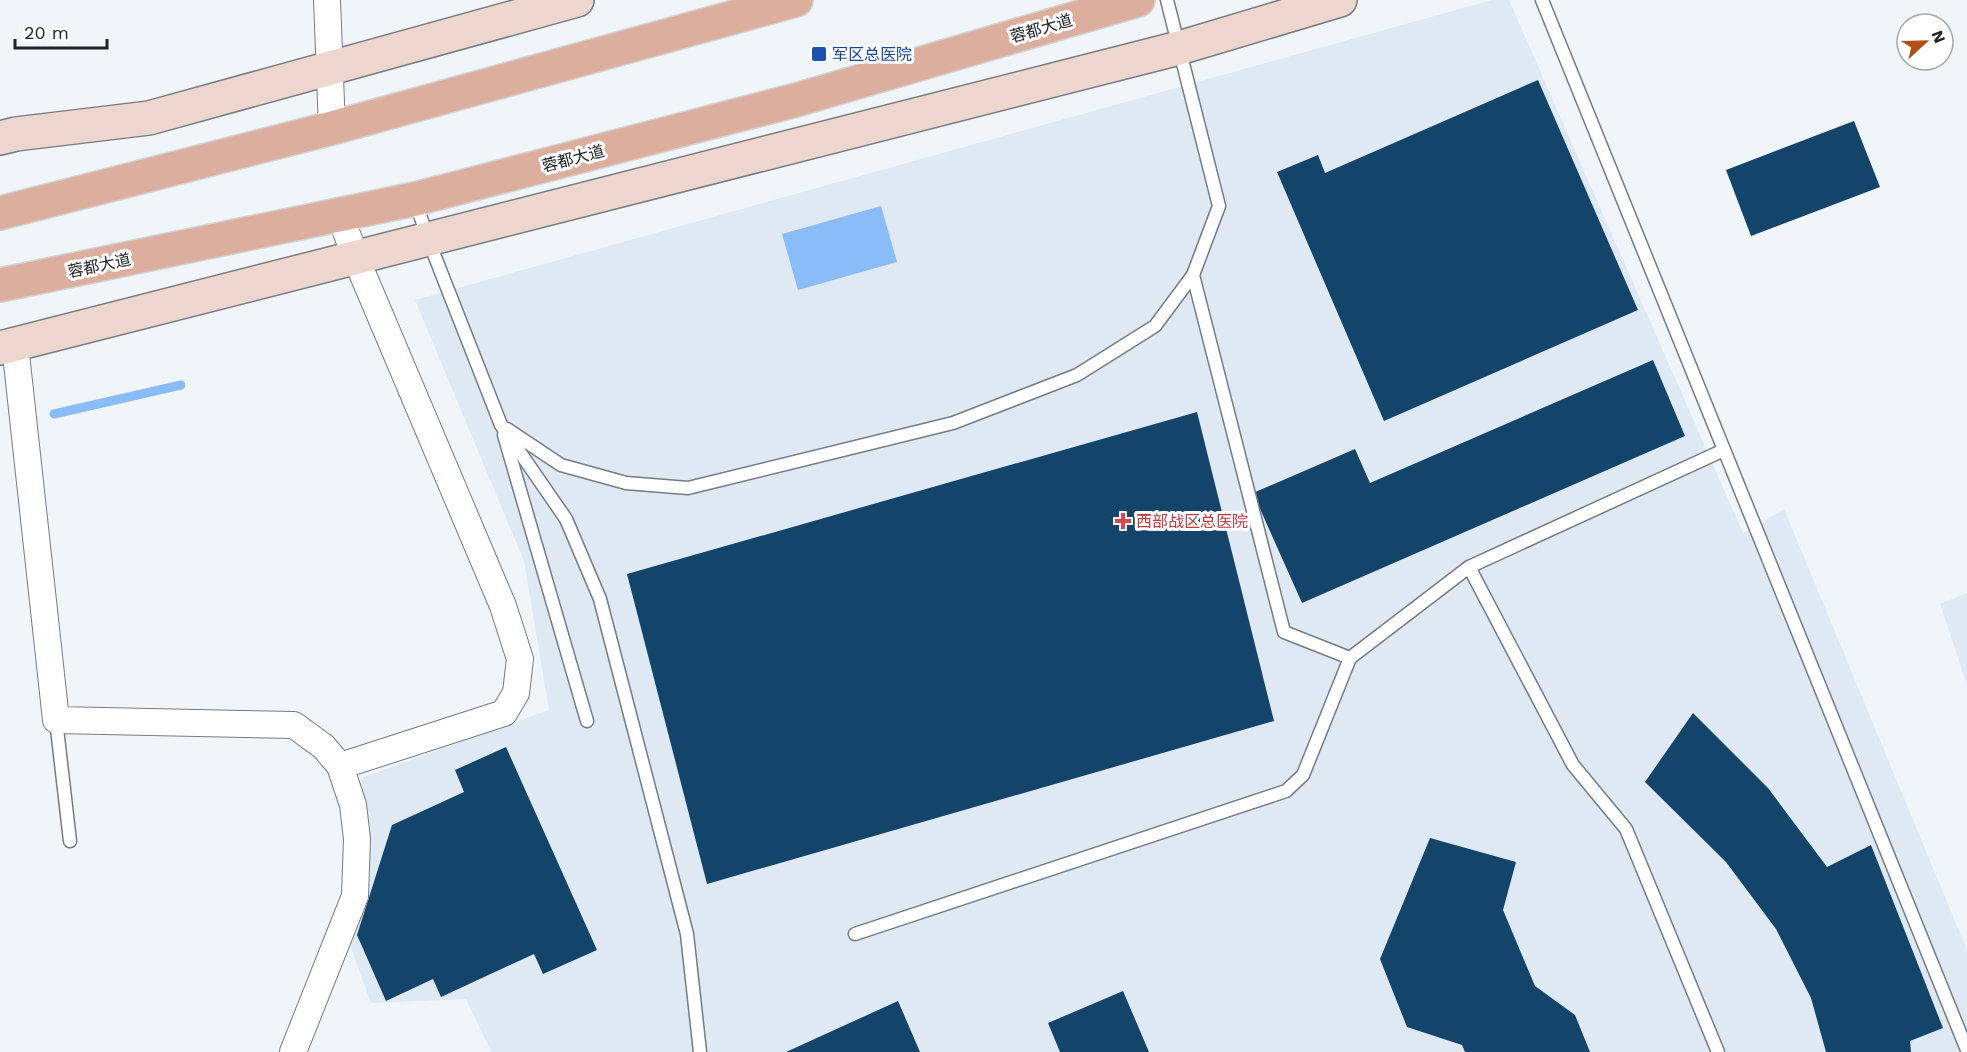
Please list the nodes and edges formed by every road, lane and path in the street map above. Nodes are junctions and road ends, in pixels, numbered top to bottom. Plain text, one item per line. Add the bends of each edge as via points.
1 (327, 0) edge
2 (577, 0) edge
3 (796, 0) edge
4 (1138, 0) edge
5 (1167, 0) edge
6 (1340, 0) edge
7 (1542, 0) edge
8 (1179, 48) junction
9 (329, 68) junction
10 (332, 128) junction
11 (0, 138) edge
12 (415, 199) junction
13 (0, 213) edge
14 (340, 215) junction
15 (428, 239) junction
16 (355, 256) junction
17 (1193, 274) junction
18 (0, 285) edge
19 (8, 346) edge
20 (501, 425) junction
21 (1724, 450) junction
22 (1469, 567) junction
23 (1350, 658) junction
24 (56, 720) junction
25 (586, 721) dead end
26 (340, 765) junction
27 (70, 841) dead end
28 (855, 934) dead end
29 (1967, 1050) edge
30 (293, 1052) edge
31 (700, 1052) edge
32 (1718, 1052) edge

1 - 9 street
2 - 9 street
3 - 10 main road
4 - 12 main road, 蓉都大道 via 796,100
5 - 8 lane
6 - 8 street
7 - 21 lane
8 - 15 street
8 - 17 lane via 1219,206
9 - 10 street
9 - 11 street via 149,118
10 - 13 main road
12 - 14 main road, 蓉都大道
12 - 15 lane
14 - 16 street
14 - 18 main road, 蓉都大道
15 - 16 street
15 - 20 lane
16 - 19 street
16 - 26 street via 503,606 520,659 516,693 504,713
17 - 20 lane via 1155,327 1077,375 952,423 688,488 626,483 561,465
17 - 23 lane via 1284,632
19 - 24 street
20 - 25 lane
20 - 31 lane via 566,519 600,599 687,934
21 - 22 lane
21 - 29 lane
22 - 23 lane
22 - 32 lane via 1573,765 1626,829
23 - 28 lane via 1303,775 1287,790
24 - 26 street via 294,725 324,747
24 - 27 lane
26 - 30 street via 353,805 357,838 355,896

